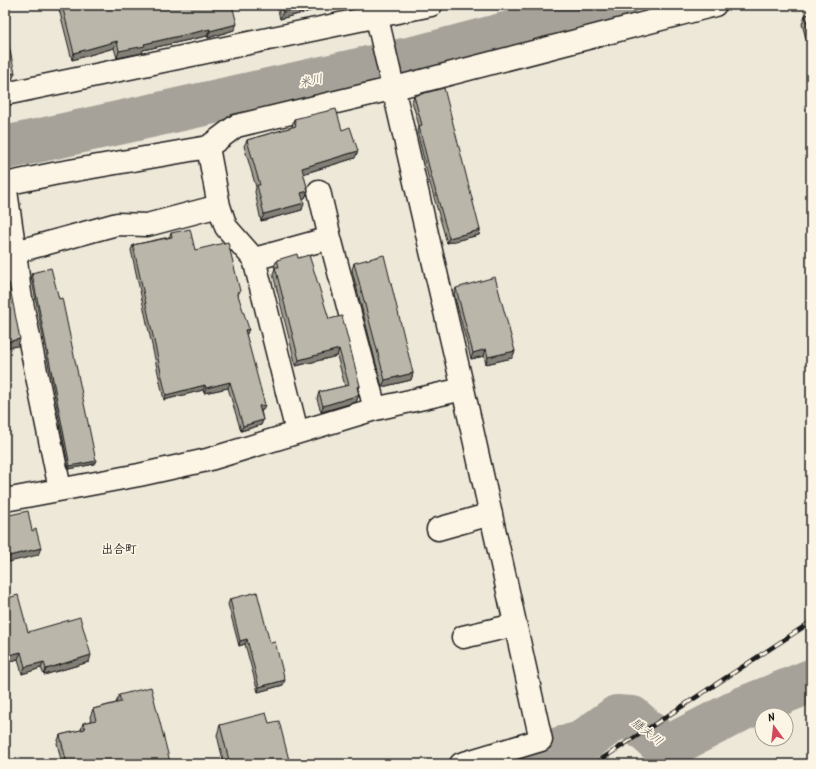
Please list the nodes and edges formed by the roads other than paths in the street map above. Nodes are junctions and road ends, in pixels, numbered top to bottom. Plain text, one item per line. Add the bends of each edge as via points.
1 (432, 5) edge
2 (715, 5) edge
3 (377, 15) edge
4 (393, 84) junction
5 (5, 94) edge
6 (208, 147) junction
7 (5, 184) edge
8 (319, 191) dead end
9 (219, 206) junction
10 (330, 238) junction
11 (15, 252) junction
12 (254, 259) junction
13 (463, 389) junction
14 (375, 409) junction
15 (297, 432) junction
16 (60, 489) junction
17 (5, 500) edge
18 (491, 514) junction
19 (438, 529) dead end
20 (515, 625) junction
21 (464, 637) dead end
22 (461, 764) edge

1 - 3 street
2 - 4 street
3 - 4 street
3 - 5 street
4 - 6 street via 236,126
4 - 13 street
6 - 7 street
6 - 9 street
7 - 11 street
8 - 10 street
9 - 11 street via 148,225 117,224
9 - 12 street via 226,228
10 - 12 street
10 - 14 street
11 - 16 street via 20,293
12 - 15 street
13 - 14 street
13 - 18 street
14 - 15 street
15 - 16 street via 207,460
16 - 17 street
18 - 19 street
18 - 20 street
20 - 21 street
20 - 22 street via 541,740

